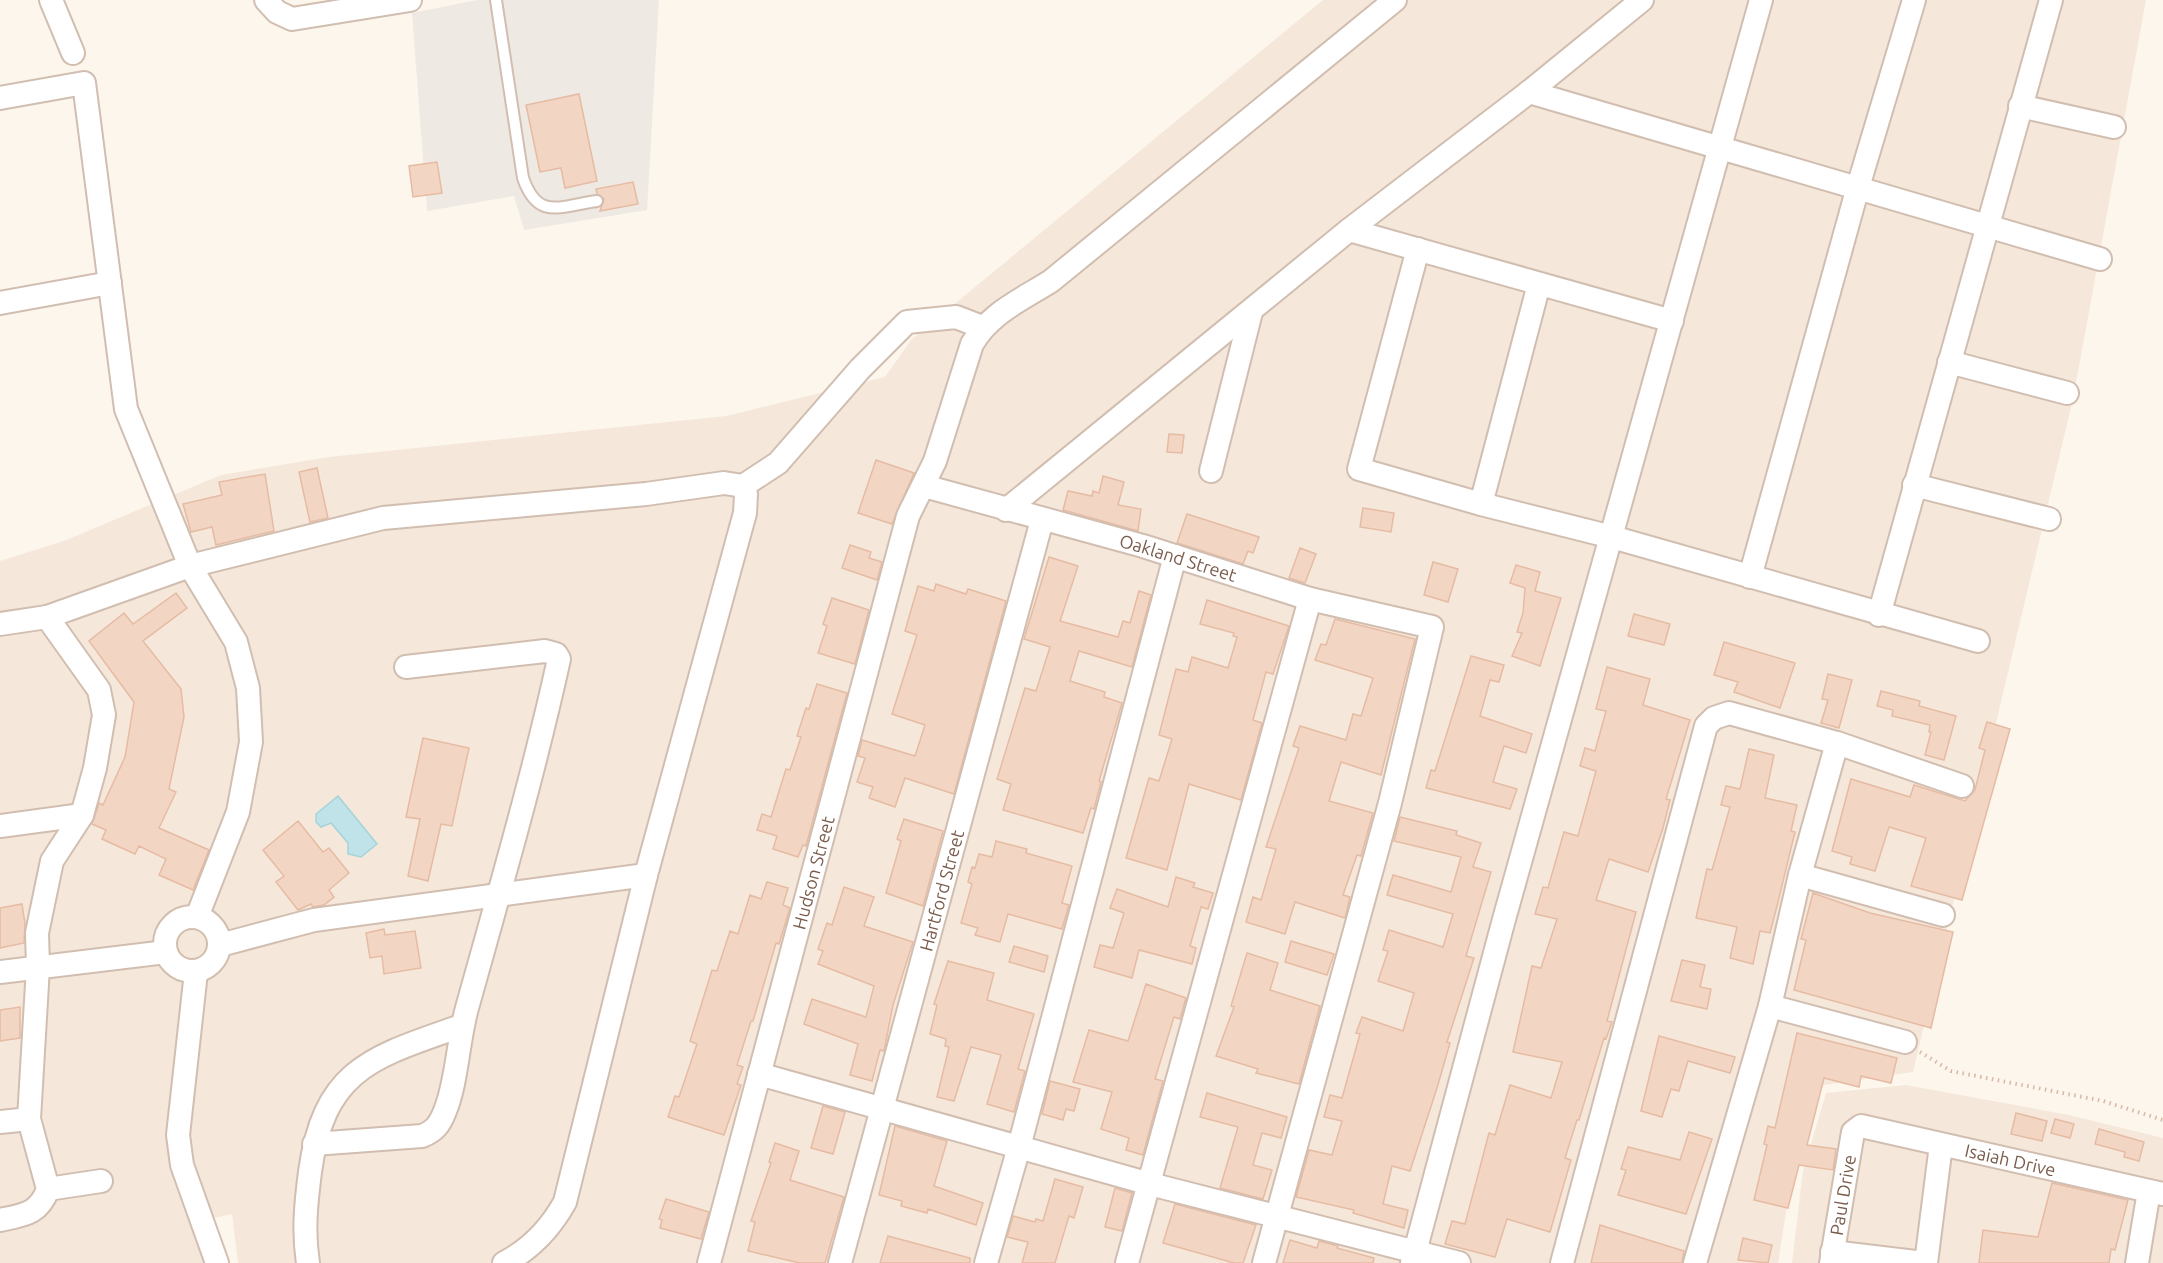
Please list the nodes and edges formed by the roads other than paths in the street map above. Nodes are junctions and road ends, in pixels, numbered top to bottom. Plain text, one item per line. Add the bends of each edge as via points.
1 (51, 0) edge
2 (266, 0) edge
3 (410, 0) edge
4 (496, 0) edge
5 (1395, 0) edge
6 (1642, 0) edge
7 (1761, 0) edge
8 (1914, 0) edge
9 (2051, 0) edge
10 (73, 53) dead end
11 (1529, 92) junction
12 (0, 98) edge
13 (2020, 106) junction
14 (2114, 127) dead end
15 (1720, 146) junction
16 (1858, 187) junction
17 (597, 201) dead end
18 (1988, 225) junction
19 (1349, 230) junction
20 (1418, 249) junction
21 (2100, 259) dead end
22 (110, 283) junction
23 (1539, 284) junction
24 (0, 303) edge
25 (1251, 312) junction
26 (1672, 321) junction
27 (982, 327) junction
28 (1948, 362) junction
29 (2067, 393) dead end
30 (1211, 471) dead end
31 (1914, 485) junction
32 (743, 486) junction
33 (924, 486) junction
34 (1481, 504) junction
35 (1006, 510) junction
36 (2049, 519) dead end
37 (1042, 520) junction
38 (1612, 537) junction
39 (1174, 556) junction
40 (190, 566) junction
41 (1750, 577) junction
42 (1310, 599) junction
43 (1879, 615) junction
44 (47, 617) junction
45 (0, 624) edge
46 (1978, 641) dead end
47 (406, 667) dead end
48 (1837, 743) junction
49 (1962, 786) dead end
50 (82, 815) junction
51 (0, 826) edge
52 (646, 875) junction
53 (1800, 875) junction
54 (498, 897) junction
55 (1943, 915) dead end
56 (197, 917) junction
57 (220, 945) junction
58 (166, 952) junction
59 (38, 967) junction
60 (0, 972) edge
61 (196, 972) junction
62 (1770, 1006) junction
63 (461, 1026) junction
64 (1905, 1042) road end
65 (759, 1074) junction
66 (884, 1108) junction
67 (29, 1119) junction
68 (0, 1122) edge
69 (1857, 1128) joint
70 (314, 1144) junction
71 (1941, 1145) junction
72 (1019, 1148) junction
73 (101, 1181) dead end
74 (1150, 1184) junction
75 (48, 1189) junction
76 (2156, 1192) edge
77 (1277, 1215) junction
78 (0, 1220) edge
79 (1414, 1258) edge
80 (1832, 1258) edge
81 (217, 1263) edge
82 (308, 1263) edge
83 (504, 1263) edge
84 (709, 1263) edge
85 (840, 1263) edge
86 (986, 1263) edge
87 (1127, 1263) edge
88 (1263, 1263) edge
89 (1459, 1263) edge
90 (1562, 1263) edge
91 (1695, 1263) edge
92 (1925, 1263) edge
93 (2137, 1263) edge

1 - 10 street
2 - 3 street via 277,12 292,19
4 - 17 lane via 528,194 547,207
5 - 27 street via 1051,281 994,315
6 - 11 street
7 - 15 street
8 - 16 street
9 - 13 street
11 - 15 street
11 - 19 street
12 - 22 street via 84,83
13 - 14 street
13 - 18 street
15 - 16 street
15 - 26 street
16 - 18 street
16 - 41 street
18 - 21 street
18 - 28 street
19 - 20 street
19 - 25 street
20 - 23 street
20 - 34 street via 1359,470
22 - 24 street
22 - 40 street via 126,409
23 - 26 street
23 - 34 street
25 - 30 street
25 - 35 street
26 - 38 street
27 - 32 street via 956,317 908,322 860,369 778,463
27 - 33 street, Hudson Street via 972,344
28 - 29 street
28 - 31 street
31 - 36 street
31 - 43 street
32 - 40 street via 724,483 384,518
32 - 52 street via 745,513
33 - 35 street, Oakland Street
33 - 65 street, Hudson Street via 908,516
34 - 38 street
35 - 37 street, Oakland Street
37 - 39 street, Oakland Street
37 - 66 street, Hartford Street
38 - 41 street
38 - 79 street via 1503,922
39 - 42 street, Oakland Street
39 - 72 street
40 - 44 street
40 - 56 street via 236,642 248,688 251,742 238,812
41 - 43 street
42 - 74 street
42 - 77 street, Oakland Street via 1431,627 1390,803
43 - 46 street
44 - 45 street
44 - 50 street via 99,690 103,702 103,730
47 - 54 street via 544,651 559,659
48 - 49 street
48 - 53 street
48 - 90 street via 1729,713 1714,717 1706,726
50 - 51 street
50 - 59 street via 52,861 37,933
52 - 54 street
52 - 83 street via 565,1202 543,1234
53 - 55 street
53 - 62 street
54 - 57 street via 314,920
54 - 63 street
56 - 57 street via 216,930
56 - 58 street via 179,920 172,926
57 - 61 street via 210,965
58 - 59 street
58 - 61 street via 174,965
59 - 60 street
59 - 67 street
61 - 81 street via 178,1135 182,1165
62 - 64 street
62 - 91 street
63 - 70 street via 395,1050 348,1080 331,1100
63 - 70 street via 447,1108 433,1132 409,1138
65 - 66 street
65 - 84 street, Hudson Street
66 - 72 street
66 - 85 street, Hartford Street
67 - 68 street
67 - 75 street
69 - 71 street, Isaiah Drive
69 - 80 street, Paul Drive via 1853,1132
70 - 82 street via 305,1216
71 - 76 street, Isaiah Drive
71 - 92 street
72 - 74 street
72 - 86 street
73 - 75 street
74 - 77 street
74 - 87 street
75 - 78 street via 40,1206 30,1214
76 - 93 street
77 - 79 street
77 - 88 street
79 - 89 street
80 - 92 street

